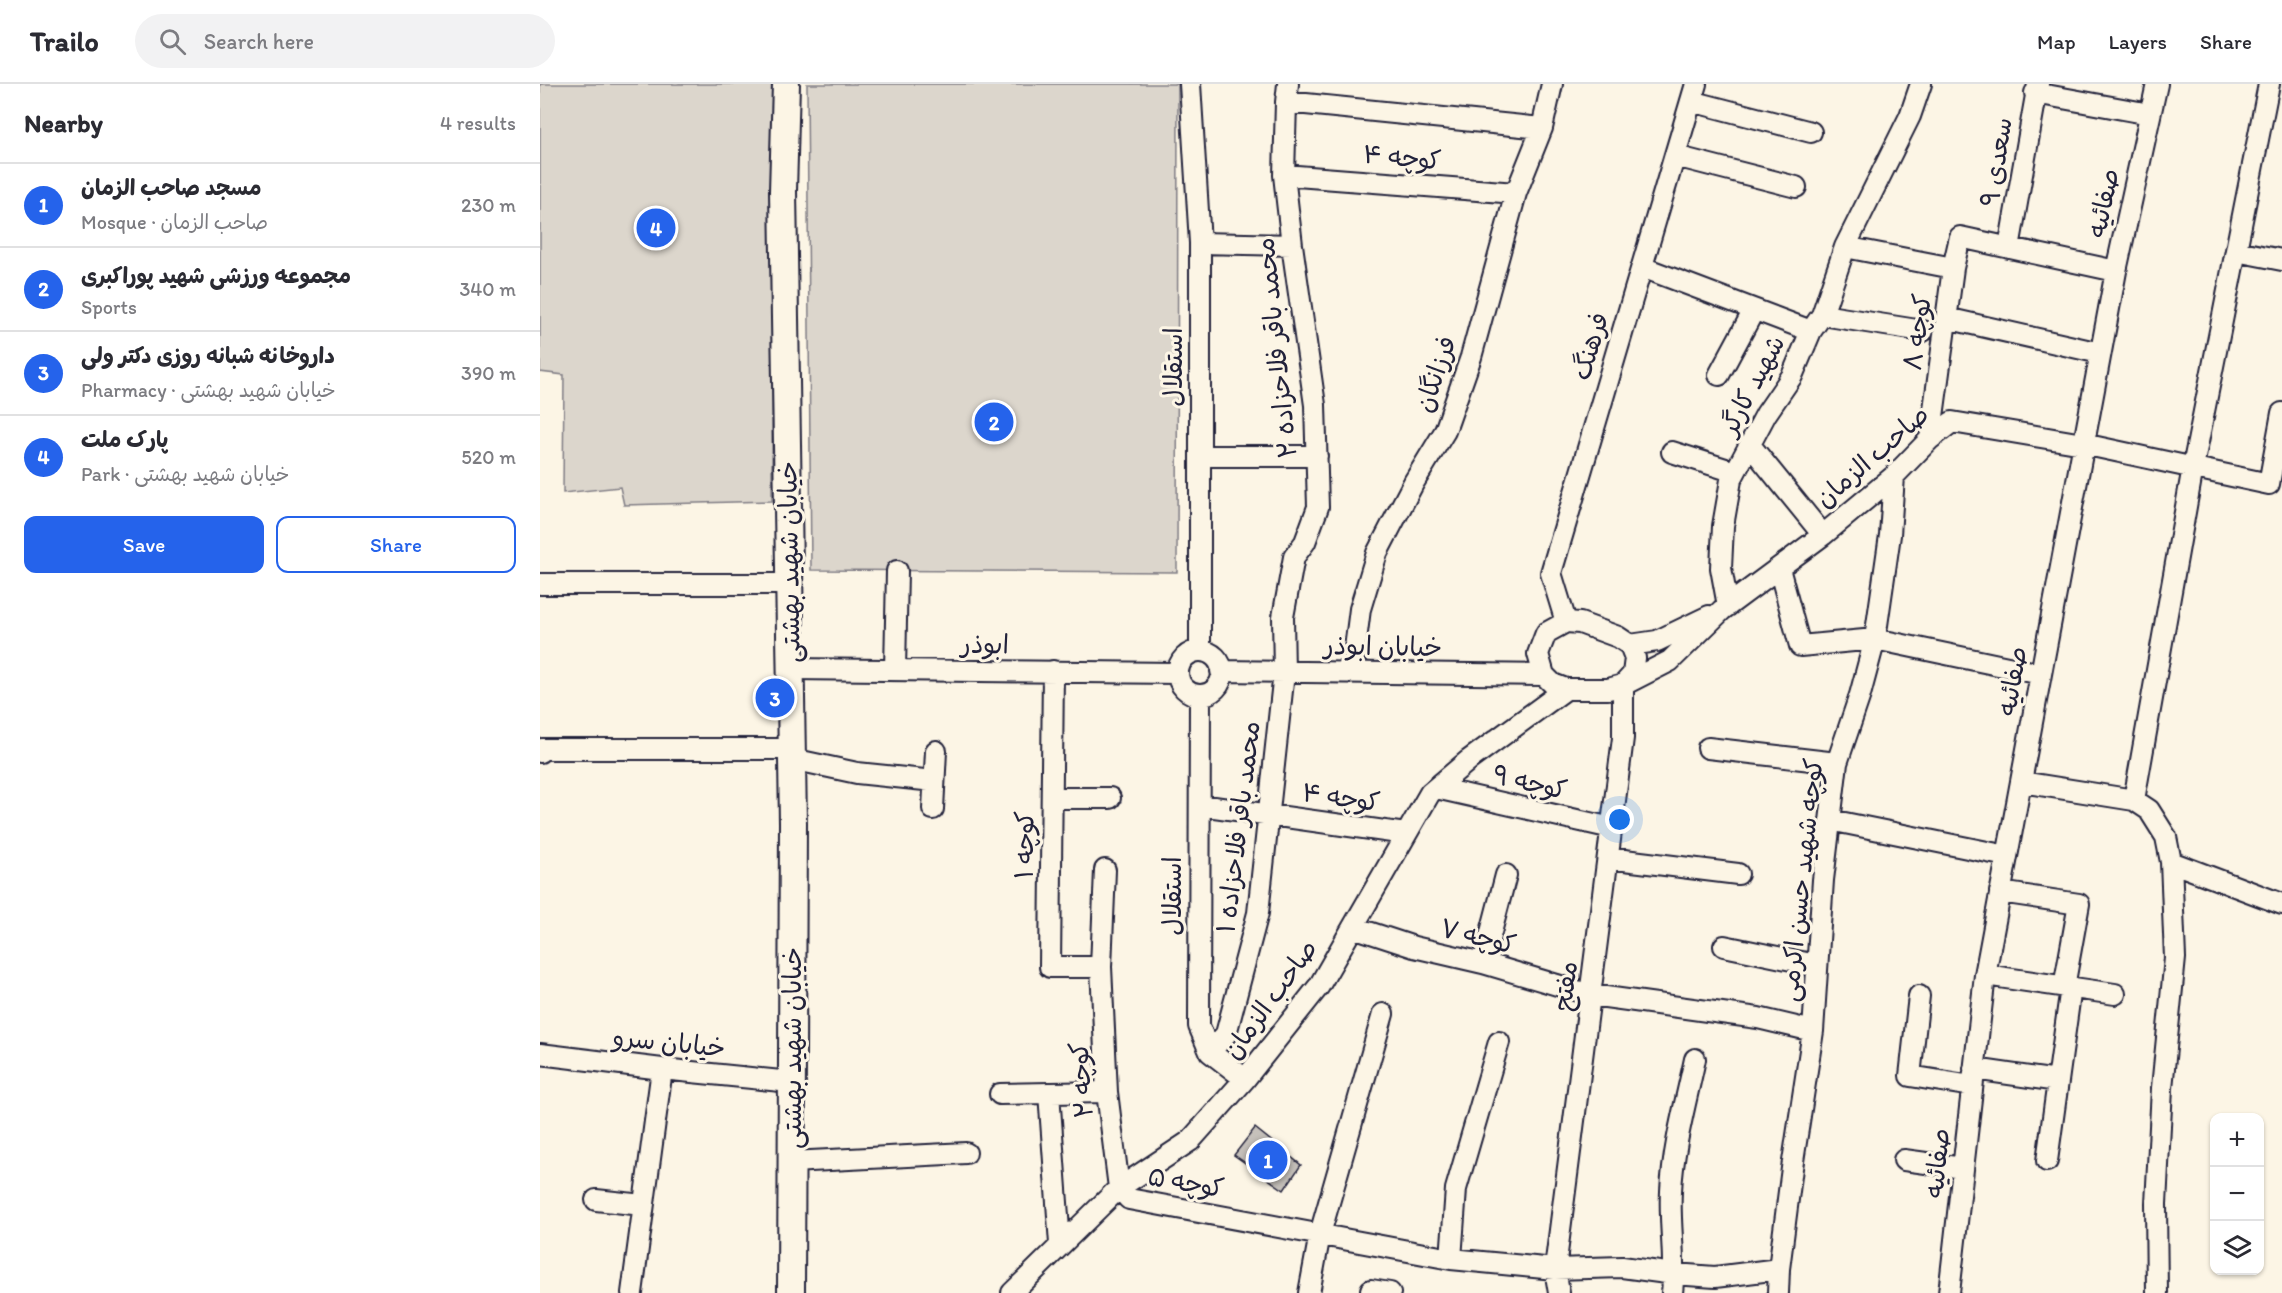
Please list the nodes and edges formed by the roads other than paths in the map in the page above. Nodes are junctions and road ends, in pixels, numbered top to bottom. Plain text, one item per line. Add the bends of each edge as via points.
1 (786, 84) edge
2 (1190, 84) edge
3 (1552, 84) edge
4 (1921, 84) edge
5 (2157, 84) edge
6 (2267, 84) edge
7 (2036, 88) edge
8 (1694, 92) edge
9 (1287, 93) edge
10 (2150, 114) junction
11 (1542, 128) junction
12 (1811, 132) dead end
13 (1675, 156) junction
14 (1284, 175) junction
15 (1796, 187) dead end
16 (1516, 193) junction
17 (1200, 243) junction
18 (1292, 245) junction
19 (1845, 247) junction
20 (2009, 248) junction
21 (2236, 251) junction
22 (2282, 260) edge
23 (1642, 267) junction
24 (1953, 268) junction
25 (2116, 271) junction
26 (1754, 310) junction
27 (1822, 315) junction
28 (1946, 318) junction
29 (1811, 331) junction
30 (1923, 331) dead end
31 (2100, 353) junction
32 (1719, 375) dead end
33 (2282, 413) edge
34 (1930, 439) junction
35 (2083, 444) junction
36 (1750, 445) junction
37 (1672, 452) dead end
38 (1200, 456) junction
39 (1317, 456) junction
40 (2193, 467) junction
41 (1735, 472) junction
42 (1894, 476) junction
43 (1823, 535) junction
44 (1779, 568) junction
45 (897, 571) dead end
46 (540, 584) edge
47 (790, 584) junction
48 (1725, 608) junction
49 (1566, 622) junction
50 (1875, 639) junction
51 (1630, 645) junction
52 (1200, 651) junction
53 (791, 669) junction
54 (895, 670) junction
55 (1053, 671) junction
56 (1221, 671) junction
57 (1284, 672) junction
58 (1352, 672) junction
59 (1178, 673) junction
60 (2040, 674) junction
61 (1544, 675) junction
62 (1623, 685) junction
63 (1566, 689) junction
64 (1200, 694) junction
65 (1708, 748) dead end
66 (540, 752) edge
67 (936, 752) dead end
68 (792, 754) junction
69 (1837, 763) junction
70 (933, 781) junction
71 (2020, 782) junction
72 (1436, 788) junction
73 (1052, 798) junction
74 (1110, 798) dead end
75 (2134, 800) junction
76 (1200, 805) junction
77 (933, 809) dead end
78 (1269, 814) junction
79 (1830, 820) junction
80 (1612, 828) junction
81 (1406, 834) junction
82 (2007, 856) junction
83 (1608, 858) junction
84 (2171, 862) junction
85 (1105, 870) dead end
86 (1738, 874) dead end
87 (1506, 875) dead end
88 (2000, 892) junction
89 (2282, 904) edge
90 (1353, 927) junction
91 (1724, 946) dead end
92 (1483, 963) junction
93 (1816, 965) junction
94 (1101, 967) junction
95 (1985, 975) junction
96 (2068, 987) junction
97 (2115, 994) dead end
98 (1591, 995) junction
99 (1919, 996) dead end
100 (1383, 1014) dead end
101 (1813, 1031) junction
102 (1499, 1042) dead end
103 (1210, 1052) junction
104 (540, 1054) edge
105 (1695, 1059) dead end
106 (662, 1070) junction
107 (1973, 1078) junction
108 (1245, 1079) junction
109 (2058, 1081) junction
110 (791, 1082) junction
111 (1107, 1092) junction
112 (1049, 1093) junction
113 (1000, 1094) dead end
114 (966, 1154) dead end
115 (1904, 1160) dead end
116 (2047, 1161) dead end
117 (791, 1162) junction
118 (1963, 1168) junction
119 (1119, 1188) junction
120 (596, 1200) dead end
121 (644, 1205) junction
122 (1320, 1234) junction
123 (1060, 1244) junction
124 (1451, 1259) junction
125 (1555, 1269) junction
126 (1779, 1269) junction
127 (1673, 1283) edge
128 (1022, 1290) edge
129 (632, 1293) edge
130 (791, 1293) edge
131 (1309, 1293) edge
132 (1559, 1293) edge
133 (1778, 1293) edge
134 (1950, 1293) edge
135 (2157, 1293) edge

1 - 47 main road, خیابان شهید بهشتی via 783,191
2 - 17 street, استقلال
3 - 11 street, فرزانگان
4 - 19 street via 1910,116
5 - 10 street, صفائیه
6 - 21 street
7 - 10 street
7 - 20 street, سعدی ۹
8 - 12 street
8 - 13 street, فرهنگ
9 - 11 street
9 - 14 street, محمد باقر فلاحزاده ۲
10 - 25 street, صفائیه
11 - 16 street, فرزانگان
13 - 15 street
13 - 23 street, فرهنگ
14 - 16 street, کوچه ۴
14 - 18 street, محمد باقر فلاحزاده ۲
16 - 58 street, فرزانگان via 1471,357 1445,430 1377,553 1360,609
17 - 18 street
17 - 38 street, استقلال
18 - 39 street, محمد باقر فلاحزاده ۲ via 1315,405
19 - 24 street
19 - 27 street
20 - 24 street, کوچه ۸ via 1960,237
20 - 25 street
21 - 22 street
21 - 40 street
23 - 26 street, شهید کارگر
23 - 49 street, فرهنگ via 1551,573
24 - 28 street, کوچه ۸
25 - 31 street, صفائیه
26 - 29 street, شهید کارگر
26 - 32 street
27 - 29 street
27 - 30 street
28 - 31 street
28 - 34 street, کوچه ۸
29 - 36 street, شهید کارگر via 1792,376
31 - 35 street, صفائیه
33 - 40 street, صاحب الزمان via 2269,484
34 - 35 street, صاحب الزمان via 1952,422
34 - 42 street, صاحب الزمان
35 - 40 street, صاحب الزمان
35 - 60 street, صفائیه
36 - 41 street, شهید کارگر
36 - 43 street
37 - 41 street
38 - 39 street
38 - 52 street, استقلال
39 - 57 street, محمد باقر فلاحزاده ۲ via 1318,507 1305,542 1294,557 1283,617
40 - 75 street
41 - 48 street, شهید کارگر via 1723,526 1721,568
42 - 43 street, صاحب الزمان
42 - 50 street, کوچه شهید حسن اکرمی
43 - 44 street, صاحب الزمان
44 - 48 street, صاحب الزمان
44 - 50 street via 1800,646
45 - 54 street
46 - 47 street
47 - 53 main road, خیابان شهید بهشتی
48 - 51 street via 1657,641
48 - 62 street via 1670,661
49 - 51 street via 1580,623
49 - 61 street via 1546,633 1538,654
50 - 60 street
50 - 69 street, کوچه شهید حسن اکرمی
51 - 62 street via 1635,658 1633,674
52 - 56 street via 1214,656
52 - 59 street via 1188,654 1179,664
53 - 54 street, ابوذر
53 - 68 main road, خیابان شهید بهشتی
54 - 55 street, ابوذر
55 - 59 street, ابوذر
55 - 73 street, کوچه ۱
56 - 57 street, خیابان ابوذر
56 - 64 street via 1220,682 1211,692
57 - 58 street, خیابان ابوذر
57 - 78 street, محمد باقر فلاحزاده ۱
58 - 61 street, خیابان ابوذر
59 - 64 street via 1185,690
60 - 71 street, صفائیه
61 - 63 street
62 - 63 street
62 - 80 street, مفتح via 1623,738
63 - 72 street, صاحب الزمان
64 - 76 street, استقلال
65 - 69 street
66 - 68 street via 542,749
67 - 70 street
68 - 70 street via 856,773
68 - 110 main road, خیابان شهید بهشتی
69 - 79 street, کوچه شهید حسن اکرمی
70 - 77 street
71 - 75 street
71 - 82 street, صفائیه
72 - 80 street, کوچه ۹
72 - 81 street, صاحب الزمان
73 - 74 street
73 - 94 street, کوچه ۱ via 1050,967
75 - 84 street via 2149,810 2166,837
76 - 78 street, کوچه ۴
76 - 103 street, استقلال via 1199,1026
78 - 81 street, کوچه ۴
78 - 103 street, محمد باقر فلاحزاده ۱ via 1258,913 1226,1034
79 - 82 street
79 - 93 street, کوچه شهید حسن اکرمی
80 - 83 street, مفتح
81 - 90 street, صاحب الزمان
82 - 88 street, صفائیه
83 - 86 street
83 - 98 street, مفتح
84 - 89 street
84 - 135 street via 2175,958 2162,1088 2156,1204
85 - 94 street, کوچه ۲
87 - 92 street
88 - 95 street, صفائیه
88 - 96 street via 2079,904
90 - 92 street, کوچه ۷
90 - 108 street, صاحب الزمان via 1319,986
91 - 93 street
92 - 98 street, کوچه ۷
93 - 101 street, کوچه شهید حسن اکرمی
94 - 111 street, کوچه ۲
95 - 96 street
95 - 107 street, صفائیه
96 - 97 street
96 - 109 street
98 - 101 street, کوچه ۷ via 1758,1018
98 - 125 street, مفتح
99 - 107 street via 1910,1076
100 - 122 street
101 - 126 street, کوچه شهید حسن اکرمی
102 - 124 street via 1456,1190
103 - 108 street
104 - 106 street, خیابان سرو
105 - 127 street via 1674,1160
106 - 110 street, خیابان سرو
106 - 121 street
107 - 109 street
107 - 118 street, صفائیه
108 - 119 street, صاحب الزمان via 1190,1141
109 - 116 street
110 - 117 main road, خیابان شهید بهشتی
111 - 112 street
111 - 119 street, کوچه ۲
112 - 113 street
112 - 123 street
114 - 117 street
115 - 118 street
117 - 130 main road, خیابان شهید بهشتی
118 - 134 street, صفائیه
119 - 122 street, کوچه ۵ via 1129,1199
119 - 123 street, صاحب الزمان
120 - 121 street
121 - 129 street
122 - 124 street, کوچه ۵
122 - 131 street
123 - 128 street, صاحب الزمان
124 - 125 street, کوچه ۵
125 - 127 street, کوچه ۵ via 1622,1267
125 - 132 street, مفتح
126 - 127 street, کوچه ۵
126 - 133 street, کوچه شهید حسن اکرمی

